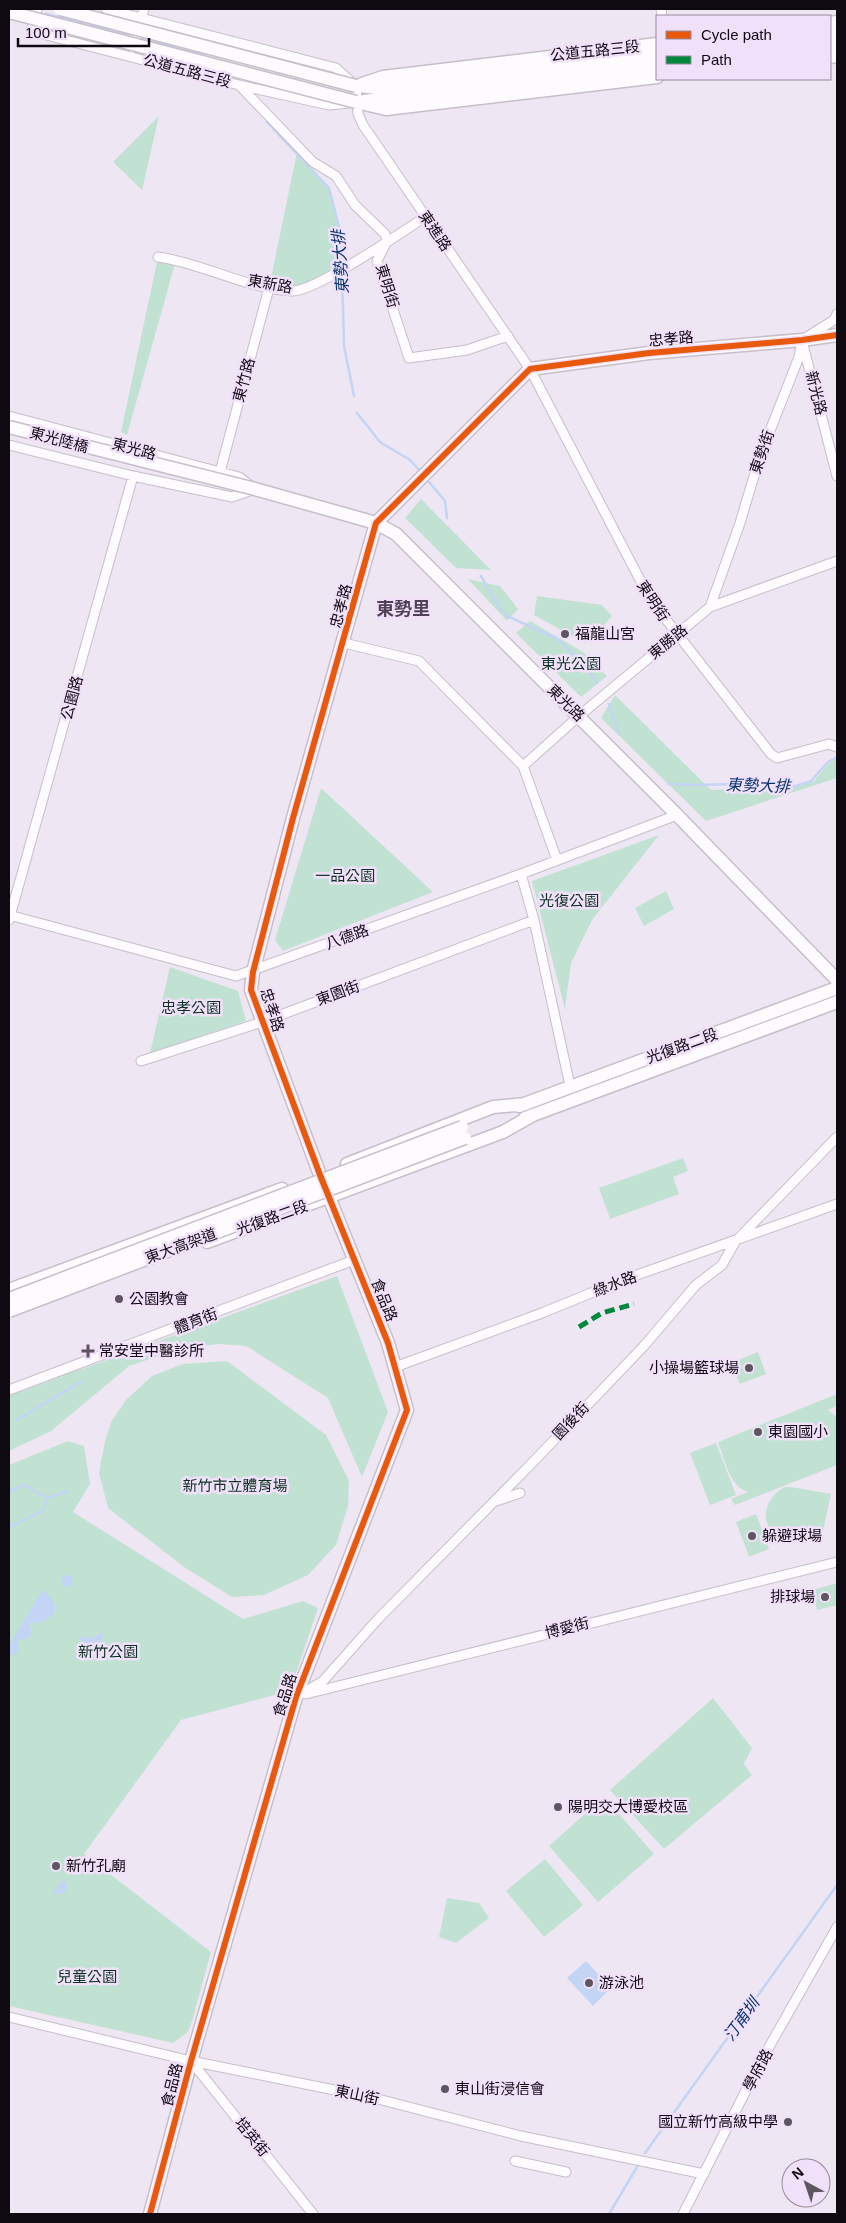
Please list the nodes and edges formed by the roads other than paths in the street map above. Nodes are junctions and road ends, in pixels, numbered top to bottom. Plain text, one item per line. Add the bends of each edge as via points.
1 (37, 9) edge
2 (60, 9) edge
3 (106, 9) edge
4 (9, 12) edge
5 (142, 13) edge
6 (656, 44) edge
7 (656, 53) edge
8 (131, 56) junction
9 (656, 65) edge
10 (656, 76) edge
11 (239, 85) junction
12 (356, 86) junction
13 (356, 102) junction
14 (425, 217) junction
15 (387, 241) junction
16 (158, 257) dead end
17 (269, 288) junction
18 (837, 314) edge
19 (837, 335) edge
20 (508, 336) junction
21 (802, 340) junction
22 (530, 369) junction
23 (9, 416) edge
24 (48, 426) junction
25 (9, 427) edge
26 (9, 445) edge
27 (41, 454) junction
28 (220, 472) junction
29 (133, 476) junction
30 (837, 476) edge
31 (255, 489) junction
32 (376, 523) junction
33 (837, 561) edge
34 (710, 608) junction
35 (676, 635) junction
36 (344, 643) junction
37 (579, 716) junction
38 (836, 746) edge
39 (523, 766) junction
40 (678, 815) junction
41 (557, 860) junction
42 (521, 874) junction
43 (9, 917) edge
44 (534, 920) junction
45 (253, 972) junction
46 (837, 980) edge
47 (837, 988) edge
48 (837, 1002) edge
49 (262, 1022) junction
50 (141, 1061) dead end
51 (570, 1086) junction
52 (526, 1104) junction
53 (533, 1115) junction
54 (464, 1132) junction
55 (837, 1138) edge
56 (320, 1174) junction
57 (330, 1197) junction
58 (837, 1204) edge
59 (735, 1242) junction
60 (354, 1260) junction
61 (9, 1290) edge
62 (9, 1299) edge
63 (9, 1305) edge
64 (9, 1311) edge
65 (9, 1317) edge
66 (395, 1367) junction
67 (9, 1390) edge
68 (520, 1493) dead end
69 (494, 1502) junction
70 (837, 1562) edge
71 (296, 1697) junction
72 (837, 1927) edge
73 (9, 2017) edge
74 (191, 2060) junction
75 (515, 2160) dead end
76 (566, 2172) dead end
77 (704, 2174) junction
78 (150, 2214) edge
79 (313, 2214) edge
80 (683, 2214) edge

1 - 8 street, 公道五路三段 via 31,31
2 - 12 street, 公道五路三段, bridge
3 - 5 street
4 - 13 street, 公道五路三段, bridge
5 - 8 street
5 - 12 street via 336,68
6 - 12 street, 公道五路三段 via 382,77
7 - 12 street, 公道五路三段 via 384,89
8 - 11 street, 公道五路三段
9 - 13 street, 公道五路三段
10 - 13 street, 公道五路三段 via 386,109
11 - 13 street, 公道五路三段 via 329,105
11 - 15 street, 東明街 via 313,162 336,176 355,205 382,230
12 - 13 street, 東進路
13 - 14 street, 東進路 via 363,125
14 - 15 street, 東新路
14 - 20 street, 東進路
15 - 17 street, 東新路 via 330,277 294,291
15 - 20 street, 東明街 via 377,261 409,358 467,350
16 - 17 street, 東新路
17 - 28 street, 東竹路
18 - 21 street via 834,320
19 - 21 street, 忠孝路
20 - 22 street, 東進路
21 - 22 street, 忠孝路
21 - 30 street, 新光路
21 - 34 street, 東勢街 via 800,357 760,456
22 - 32 street
22 - 35 street, 東明街 via 650,599
23 - 24 street, 東光路
24 - 27 street
24 - 28 street, 東光路
25 - 31 street, 東光陸橋, bridge
26 - 27 street, 東光路
27 - 29 street, 東光路
28 - 31 street, 東光路 via 239,477
29 - 31 street, 東光路 via 232,497
29 - 43 street, 公園路
31 - 32 street, 東光路
32 - 36 street, 忠孝路
32 - 37 street, 東光路 via 396,534 439,574
33 - 34 street, 東勝路
34 - 35 street, 東勝路
35 - 37 street, 東勝路
35 - 38 street, 東明街 via 771,754 777,758 828,744
36 - 39 street via 419,661
36 - 45 street, 忠孝路 via 293,818
37 - 39 street, 東勝路
37 - 40 street, 東光路
39 - 41 street
40 - 41 street, 八德路
40 - 46 street, 東光路
41 - 42 street, 八德路
42 - 44 street
42 - 45 street, 八德路
43 - 45 street, 八德路 via 236,976
44 - 49 street, 東園街
44 - 51 street
45 - 49 street, 忠孝路 via 251,990
47 - 51 street, 光復路二段
48 - 53 street, 光復路二段
49 - 50 street, 東園街
49 - 56 street, 忠孝路
51 - 52 street, 光復路二段
52 - 54 street, 光復路二段
52 - 56 street, 光復路二段 via 493,1107
53 - 54 street, 光復路二段
53 - 57 street, 光復路二段 via 503,1132
54 - 62 street, 東大高架道, bridge
54 - 64 street, 東大高架道, bridge
55 - 59 street, 園後街
56 - 57 street, 忠孝路
56 - 61 street, 光復路二段
57 - 60 street, 食品路
57 - 63 street via 275,1205
57 - 65 street, 光復路二段
58 - 59 street, 綠水路
59 - 66 street, 綠水路 via 620,1281
59 - 69 street, 園後街 via 722,1265 696,1285 643,1346
60 - 66 street, 食品路
60 - 67 street, 體育街
66 - 71 street, 食品路 via 407,1410
68 - 69 street
69 - 71 street, 園後街 via 378,1619 323,1680
70 - 71 street, 博愛街
71 - 74 street, 食品路
72 - 77 street, 學府路 via 760,2063
73 - 74 street, 東山街
74 - 77 street, 東山街 via 374,2098 521,2136
74 - 78 street, 食品路
74 - 79 street, 培英街
75 - 76 street
77 - 80 street, 學府路

